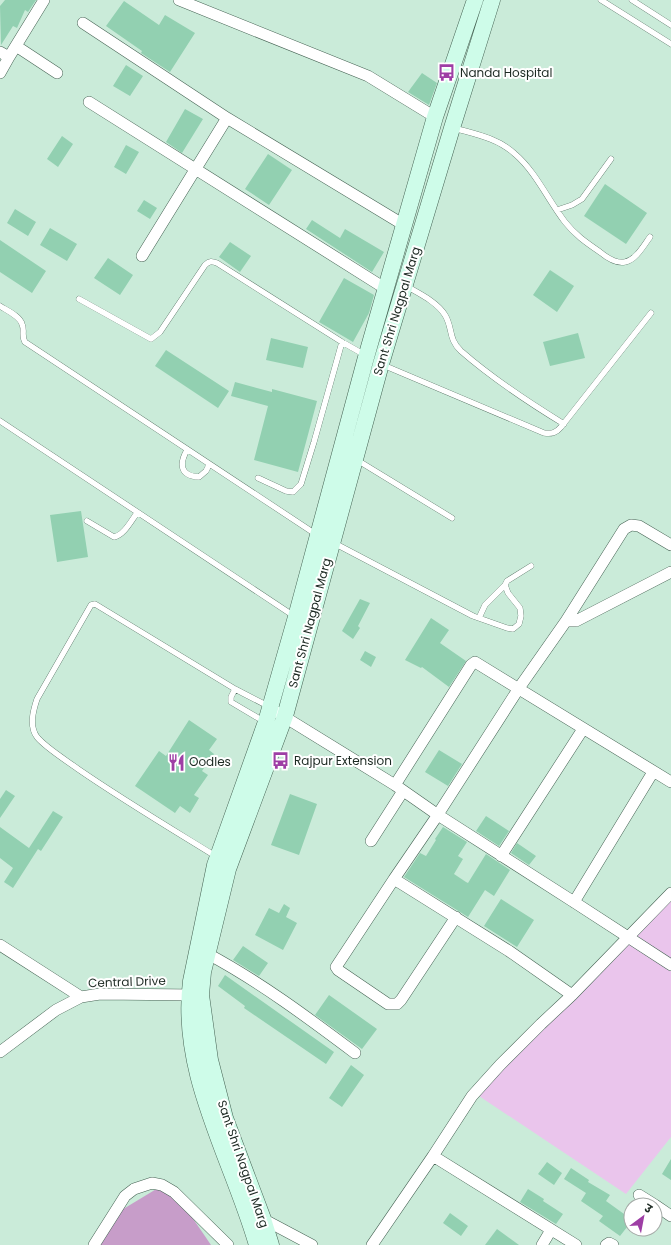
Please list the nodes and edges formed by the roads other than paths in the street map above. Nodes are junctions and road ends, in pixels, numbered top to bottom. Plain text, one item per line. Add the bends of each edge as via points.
1 (44, 0) edge
2 (179, 0) edge
3 (475, 0) edge
4 (492, 0) edge
5 (601, 0) edge
6 (632, 0) edge
7 (82, 23) dead end
8 (671, 25) edge
9 (671, 44) edge
10 (16, 46) junction
11 (4, 54) edge
12 (0, 73) edge
13 (57, 73) dead end
14 (89, 102) dead end
15 (435, 117) junction
16 (227, 118) junction
17 (452, 128) junction
18 (611, 159) dead end
19 (196, 170) junction
20 (557, 210) junction
21 (404, 225) junction
22 (650, 237) dead end
23 (142, 256) dead end
24 (404, 285) junction
25 (386, 289) junction
26 (79, 299) dead end
27 (0, 306) edge
28 (651, 313) dead end
29 (377, 318) junction
30 (393, 322) junction
31 (342, 342) junction
32 (371, 361) junction
33 (0, 421) edge
34 (564, 424) junction
35 (187, 450) junction
36 (355, 459) junction
37 (209, 465) junction
38 (258, 478) dead end
39 (137, 513) junction
40 (452, 518) dead end
41 (87, 521) dead end
42 (318, 536) junction
43 (332, 542) junction
44 (671, 545) edge
45 (531, 566) dead end
46 (671, 572) edge
47 (504, 585) junction
48 (296, 618) junction
49 (479, 618) junction
50 (566, 621) junction
51 (519, 688) junction
52 (235, 689) junction
53 (268, 715) junction
54 (285, 716) junction
55 (583, 729) junction
56 (653, 772) junction
57 (671, 782) edge
58 (399, 788) junction
59 (438, 815) junction
60 (371, 841) dead end
61 (501, 856) junction
62 (218, 858) junction
63 (394, 878) junction
64 (671, 893) edge
65 (574, 902) junction
66 (456, 917) junction
67 (628, 938) junction
68 (0, 945) edge
69 (208, 954) junction
70 (671, 965) edge
71 (195, 995) junction
72 (572, 996) junction
73 (81, 997) junction
74 (0, 1039) edge
75 (10, 1045) junction
76 (0, 1052) edge
77 (355, 1053) dead end
78 (433, 1156) junction
79 (640, 1195) dead end
80 (643, 1197) edge
81 (263, 1219) junction
82 (551, 1230) junction
83 (94, 1245) edge
84 (228, 1245) edge
85 (257, 1245) edge
86 (271, 1245) edge
87 (312, 1245) edge
88 (372, 1245) edge
89 (542, 1245) edge
90 (576, 1245) edge
91 (606, 1245) edge
92 (613, 1245) edge

1 - 10 street
2 - 15 street via 368,76
3 - 15 main road, Sant Shri Nagpal Marg
4 - 17 main road, Sant Shri Nagpal Marg
5 - 9 lane
6 - 8 lane
7 - 16 street
10 - 11 street
10 - 13 street
11 - 12 street
14 - 19 street
15 - 21 main road, Sant Shri Nagpal Marg
16 - 19 street
16 - 21 street
17 - 20 lane via 490,138 514,153 524,162
17 - 24 main road, Sant Shri Nagpal Marg
18 - 20 lane via 582,199 572,206
19 - 23 street
19 - 25 street
20 - 22 lane via 582,240 620,263 631,259
21 - 25 main road, Sant Shri Nagpal Marg
24 - 30 main road, Sant Shri Nagpal Marg
24 - 34 lane via 442,310 452,338 461,350 517,394
25 - 29 main road, Sant Shri Nagpal Marg
26 - 31 lane via 151,339 160,332 205,265 212,261
27 - 35 lane via 20,320 25,342
28 - 34 lane
29 - 30 main road via 378,322 387,328
29 - 32 main road, Sant Shri Nagpal Marg
30 - 32 main road, Sant Shri Nagpal Marg
31 - 32 lane
31 - 38 lane via 301,484 292,492
32 - 34 lane via 544,433 556,432
32 - 36 main road, Sant Shri Nagpal Marg
32 - 42 main road, Sant Shri Nagpal Marg
33 - 39 lane
35 - 37 lane
35 - 37 lane via 183,457 184,472 199,477
36 - 40 lane
36 - 43 main road, Sant Shri Nagpal Marg
37 - 42 lane
39 - 41 lane via 118,536 114,537
39 - 48 lane
42 - 48 main road, Sant Shri Nagpal Marg
43 - 49 lane
43 - 54 main road, Sant Shri Nagpal Marg
44 - 50 street via 639,526 631,525 624,529
45 - 47 lane
46 - 50 street via 576,621
47 - 49 lane via 484,605
47 - 49 lane via 520,608 519,624 513,629 506,628
48 - 53 main road, Sant Shri Nagpal Marg
50 - 51 street
51 - 55 street
51 - 58 street via 473,663
51 - 59 street
52 - 53 lane
52 - 53 lane via 231,702
52 - 62 lane via 94,604 77,628 37,699 33,711 32,727 37,737 55,752 107,789
53 - 54 street
53 - 62 main road, Sant Shri Nagpal Marg
54 - 58 street
54 - 69 main road, Sant Shri Nagpal Marg via 228,869
55 - 56 street
55 - 61 street
56 - 57 street
56 - 65 street
58 - 59 street
58 - 60 street
59 - 61 street
59 - 63 street
61 - 65 street
62 - 71 main road, Sant Shri Nagpal Marg via 198,942
63 - 66 street
63 - 66 street via 336,966 338,970 388,1004 397,1004
64 - 67 street
65 - 67 street
66 - 72 street
67 - 70 street
67 - 72 street
68 - 73 street
69 - 71 main road, Sant Shri Nagpal Marg
69 - 77 street via 287,1002
71 - 73 street, Central Drive via 100,994
71 - 81 main road, Sant Shri Nagpal Marg via 225,1118
71 - 85 main road, Sant Shri Nagpal Marg via 191,1046 194,1062
72 - 78 street via 484,1082 458,1115
73 - 75 street, Central Drive via 56,1010
74 - 75 street
75 - 76 street, Central Drive
78 - 82 street
78 - 88 street
79 - 80 street
81 - 86 main road, Sant Shri Nagpal Marg
81 - 87 street
82 - 89 street
82 - 90 street
83 - 84 street via 125,1196 134,1189 152,1183 174,1192
91 - 92 street

